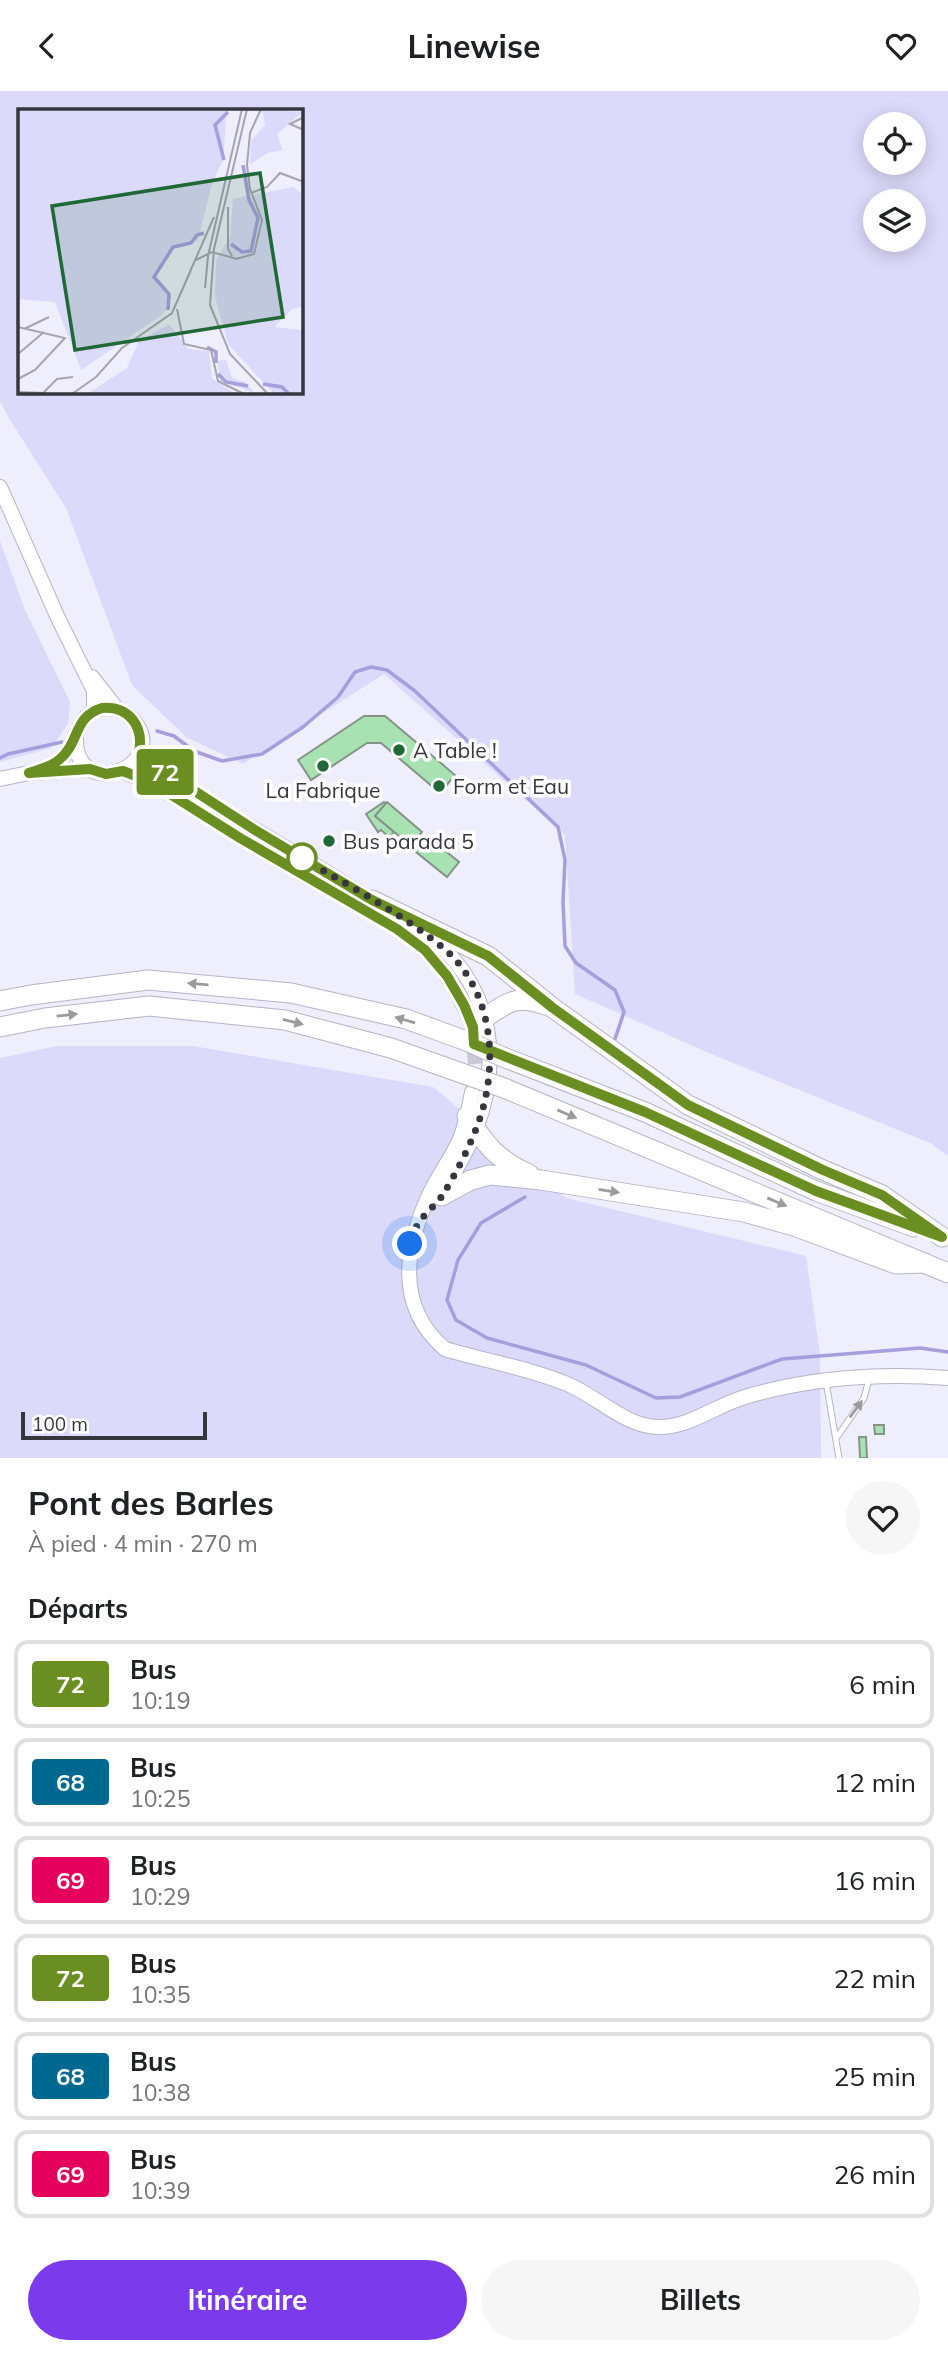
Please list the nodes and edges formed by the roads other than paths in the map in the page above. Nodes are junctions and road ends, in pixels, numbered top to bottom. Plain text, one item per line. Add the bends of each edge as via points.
1 (0, 487) edge
2 (84, 669) junction
3 (117, 709) junction
4 (94, 711) junction
5 (76, 735) junction
6 (139, 752) junction
7 (90, 769) junction
8 (123, 771) junction
9 (29, 773) junction
10 (0, 779) edge
11 (255, 830) junction
12 (240, 838) junction
13 (372, 900) junction
14 (0, 1002) edge
15 (553, 1008) junction
16 (0, 1027) edge
17 (479, 1030) junction
18 (474, 1088) junction
19 (472, 1123) junction
20 (541, 1180) junction
21 (442, 1196) junction
22 (417, 1225) junction
23 (945, 1238) edge
24 (925, 1263) junction
25 (948, 1273) edge
26 (869, 1378) junction
27 (948, 1378) edge
28 (826, 1382) junction
29 (837, 1437) junction
30 (839, 1458) edge

1 - 2 main road
2 - 3 main road
2 - 4 main road via 94,691
3 - 4 main road
3 - 6 main road via 135,721 140,731
4 - 5 main road via 79,725
5 - 7 main road via 78,754
5 - 9 main road via 62,758
6 - 8 main road
6 - 11 main road
7 - 8 main road via 106,774
7 - 9 main road
8 - 12 main road via 151,782
9 - 10 main road
11 - 12 lane
11 - 13 main road
12 - 17 main road via 425,950 447,976
13 - 15 highway via 488,956
13 - 17 main road via 444,948 464,972
17 -> 14 highway via 291,993 148,980
15 - 17 highway via 527,999 504,1004
15 - 23 highway via 688,1105 882,1195
16 -> 18 highway via 149,1006 285,1020 391,1048
17 - 18 main road, bridge via 490,1071
17 - 23 highway, bridge via 503,1057 645,1112 816,1191
18 - 19 main road
18 -> 24 highway, bridge via 504,1088
19 - 20 highway via 506,1164
19 - 21 main road
19 - 22 main road via 431,1191
20 - 21 highway via 490,1175
20 -> 24 highway via 744,1212 896,1264
21 - 22 main road
22 - 28 main road via 410,1244 411,1295 431,1337 444,1349 567,1384 645,1426 670,1426 746,1397
24 - 25 highway
26 - 27 main road
26 - 28 main road
29 -> 26 lane via 864,1398
28 - 29 lane
29 - 30 lane

